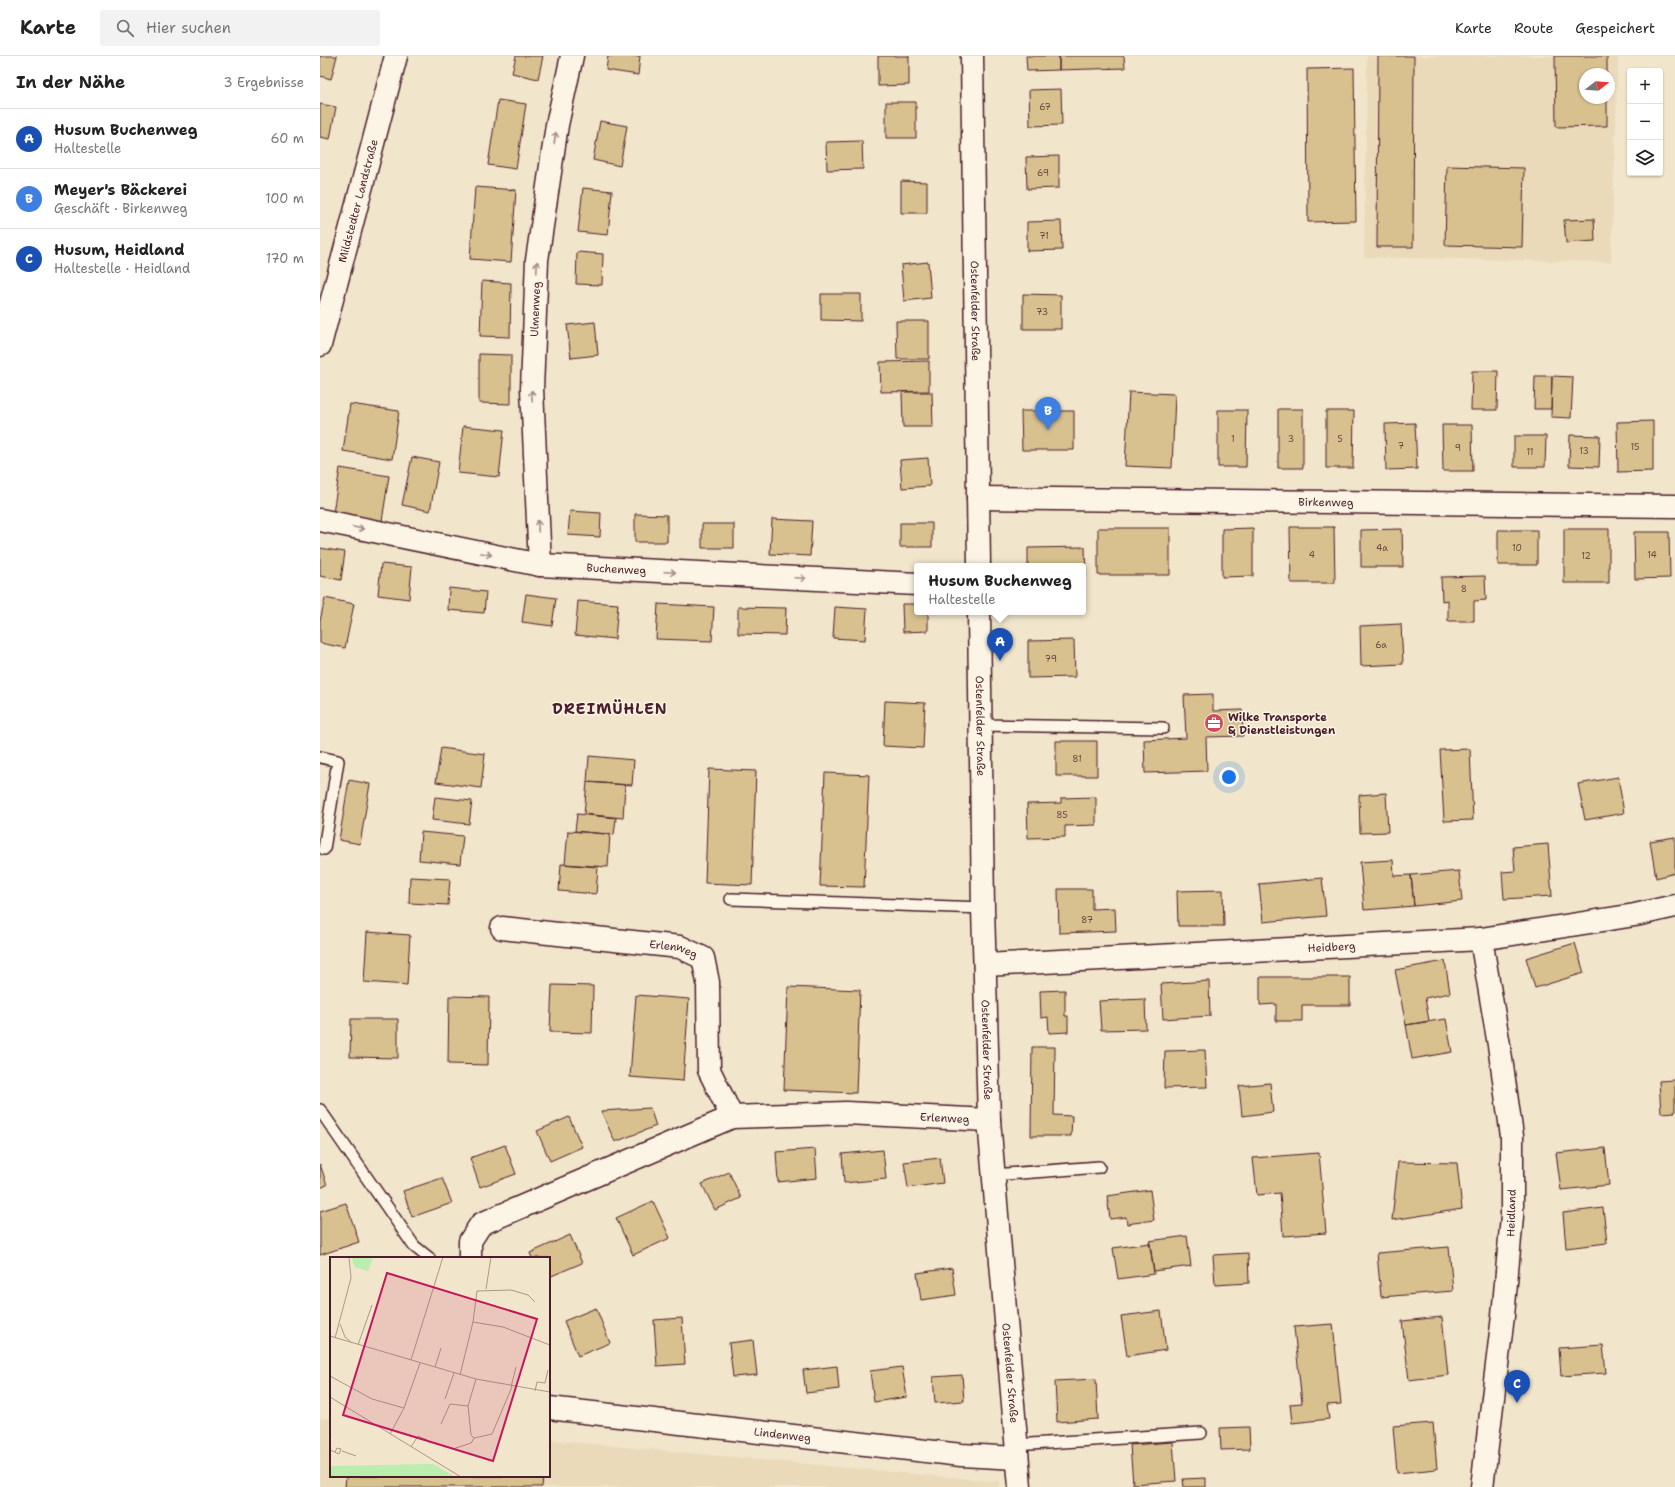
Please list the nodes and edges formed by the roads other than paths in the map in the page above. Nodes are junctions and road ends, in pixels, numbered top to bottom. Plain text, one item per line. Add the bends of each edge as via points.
1 (396, 56) edge
2 (572, 56) edge
3 (972, 56) edge
4 (320, 346) edge
5 (978, 498) junction
6 (1675, 506) edge
7 (320, 520) edge
8 (979, 563) edge
9 (540, 565) junction
10 (914, 584) edge
11 (980, 615) edge
12 (981, 725) junction
13 (1163, 728) dead end
14 (320, 756) edge
15 (324, 849) dead end
16 (731, 899) dead end
17 (1675, 906) edge
18 (983, 908) junction
19 (502, 928) dead end
20 (1481, 939) junction
21 (985, 965) junction
22 (320, 1110) edge
23 (732, 1117) junction
24 (989, 1120) junction
25 (1099, 1167) dead end
26 (993, 1175) junction
27 (470, 1250) edge
28 (428, 1257) edge
29 (550, 1408) edge
30 (1201, 1433) dead end
31 (1016, 1452) junction
32 (1020, 1487) edge
33 (1482, 1487) edge

1 - 4 street, Mildstedter Landstraße
9 -> 2 street, Ulmenweg via 532,389 537,260 557,125
3 - 5 street, Ostenfelder Straße
5 - 6 street, Birkenweg
5 - 8 street, Ostenfelder Straße
7 -> 9 street, Buchenweg
9 -> 10 street, Buchenweg
11 - 12 street, Ostenfelder Straße
12 - 13 lane
12 - 18 street, Ostenfelder Straße
14 - 15 lane via 338,761
16 - 18 lane
17 - 20 street, Heidberg via 1636,915
18 - 21 street, Ostenfelder Straße
19 - 23 street, Erlenweg via 680,947 703,958 708,982 709,1070
20 - 21 street, Heidberg
20 - 33 street, Heidland via 1512,1136 1512,1216 1503,1316
21 - 24 street, Ostenfelder Straße
22 - 28 lane via 414,1246
23 - 24 street, Erlenweg via 846,1113
23 - 27 street, Erlenweg via 481,1224
24 - 26 street, Ostenfelder Straße
25 - 26 lane
26 - 31 street, Ostenfelder Straße
29 - 31 street, Lindenweg via 961,1455
30 - 31 lane
31 - 32 street, Ostenfelder Straße

